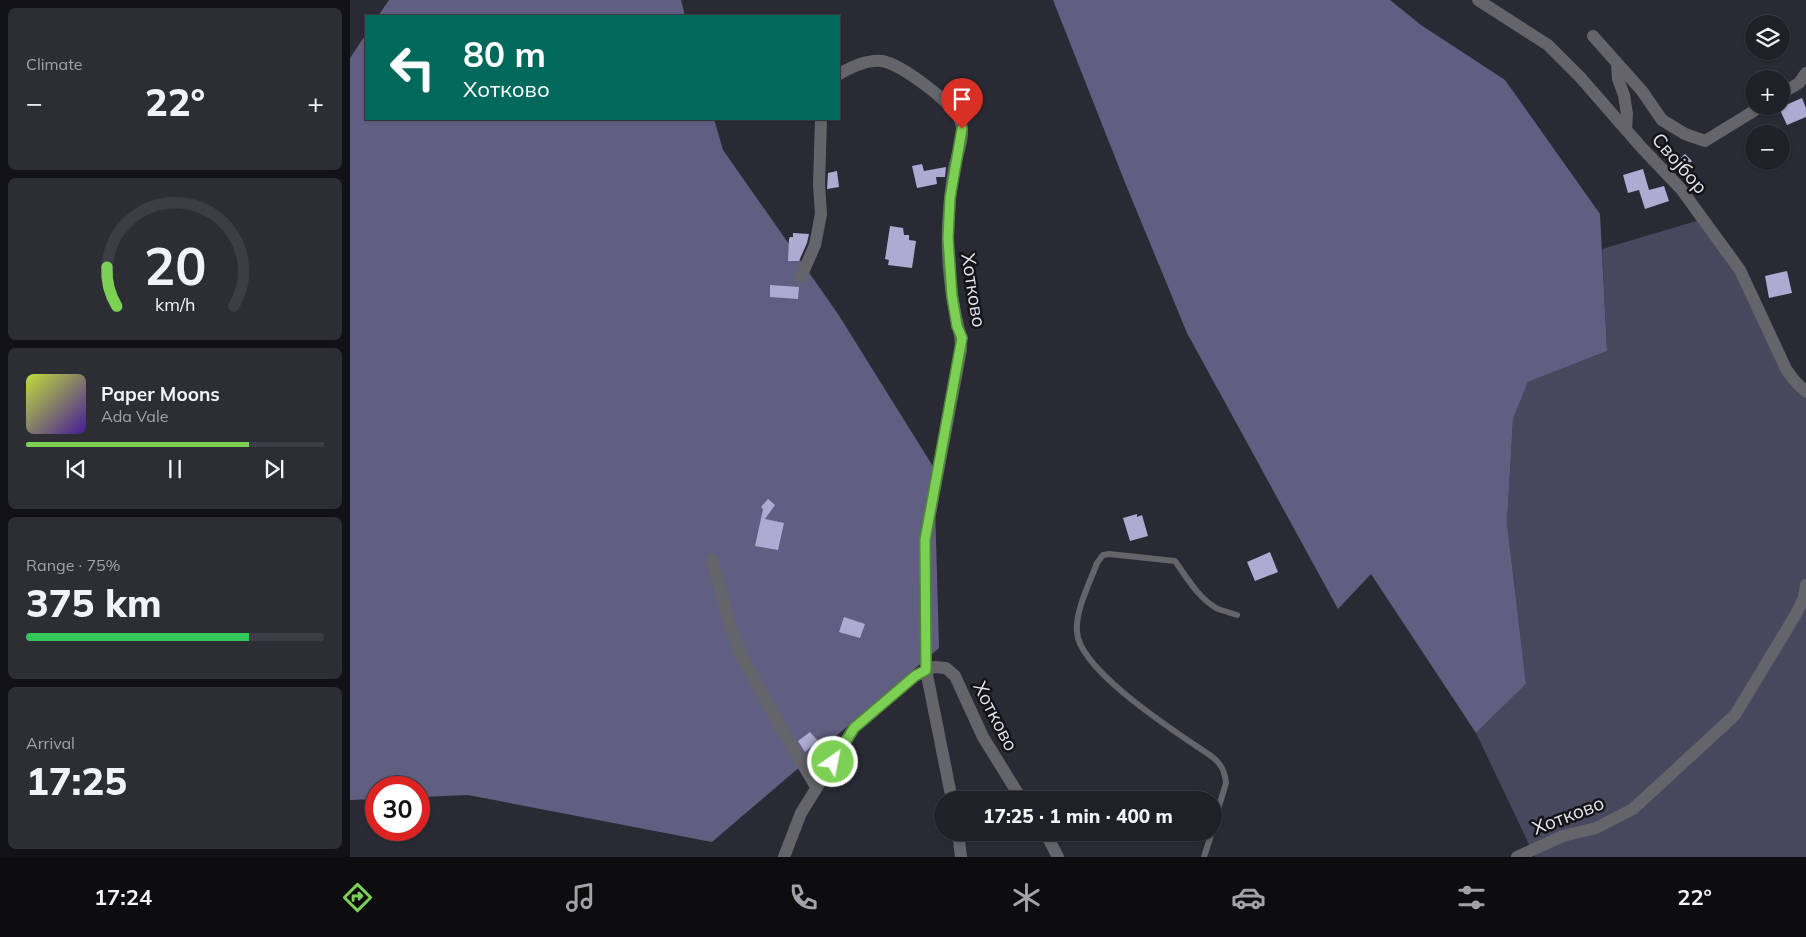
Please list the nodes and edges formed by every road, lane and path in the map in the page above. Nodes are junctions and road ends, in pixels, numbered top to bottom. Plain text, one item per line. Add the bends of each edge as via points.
1 (1478, 0) edge
2 (1593, 36) dead end
3 (1617, 64) junction
4 (1806, 73) edge
5 (840, 74) edge
6 (1790, 88) edge
7 (1747, 115) edge
8 (821, 120) edge
9 (1626, 130) junction
10 (801, 277) dead end
11 (1806, 392) edge
12 (712, 560) dead end
13 (1806, 585) edge
14 (1237, 614) dead end
15 (926, 670) junction
16 (816, 787) junction
17 (950, 791) edge
18 (1016, 791) edge
19 (1222, 797) edge
20 (959, 841) edge
21 (1050, 841) edge
22 (1209, 841) edge
23 (784, 857) edge
24 (961, 857) edge
25 (1058, 857) edge
26 (1204, 857) edge
27 (1517, 857) edge

1 - 9 street, Својбор via 1548,45
2 - 3 street
3 - 7 street via 1642,91 1662,120 1685,134 1705,141
3 - 9 street via 1628,114
4 - 6 street
5 - 15 street, Хотково via 866,62 883,61 898,67 953,108 962,129 954,167 948,234 952,296 962,338 925,540
8 - 10 street via 821,214 815,245
9 - 11 street, Својбор via 1681,189 1740,270 1786,369
12 - 16 street via 741,654
13 - 27 street, Хотково via 1804,598 1779,646 1736,715 1633,809 1596,828 1562,836
14 - 19 lane via 1218,609 1206,601 1175,561 1109,554 1097,562 1077,623 1080,647 1090,661 1146,712 1220,764 1226,783
15 - 16 street via 854,728
15 - 17 street, Хотково
15 - 18 street, Хотково via 946,668 955,676 983,737
16 - 23 street via 801,813
20 - 24 street
21 - 25 street
22 - 26 lane

